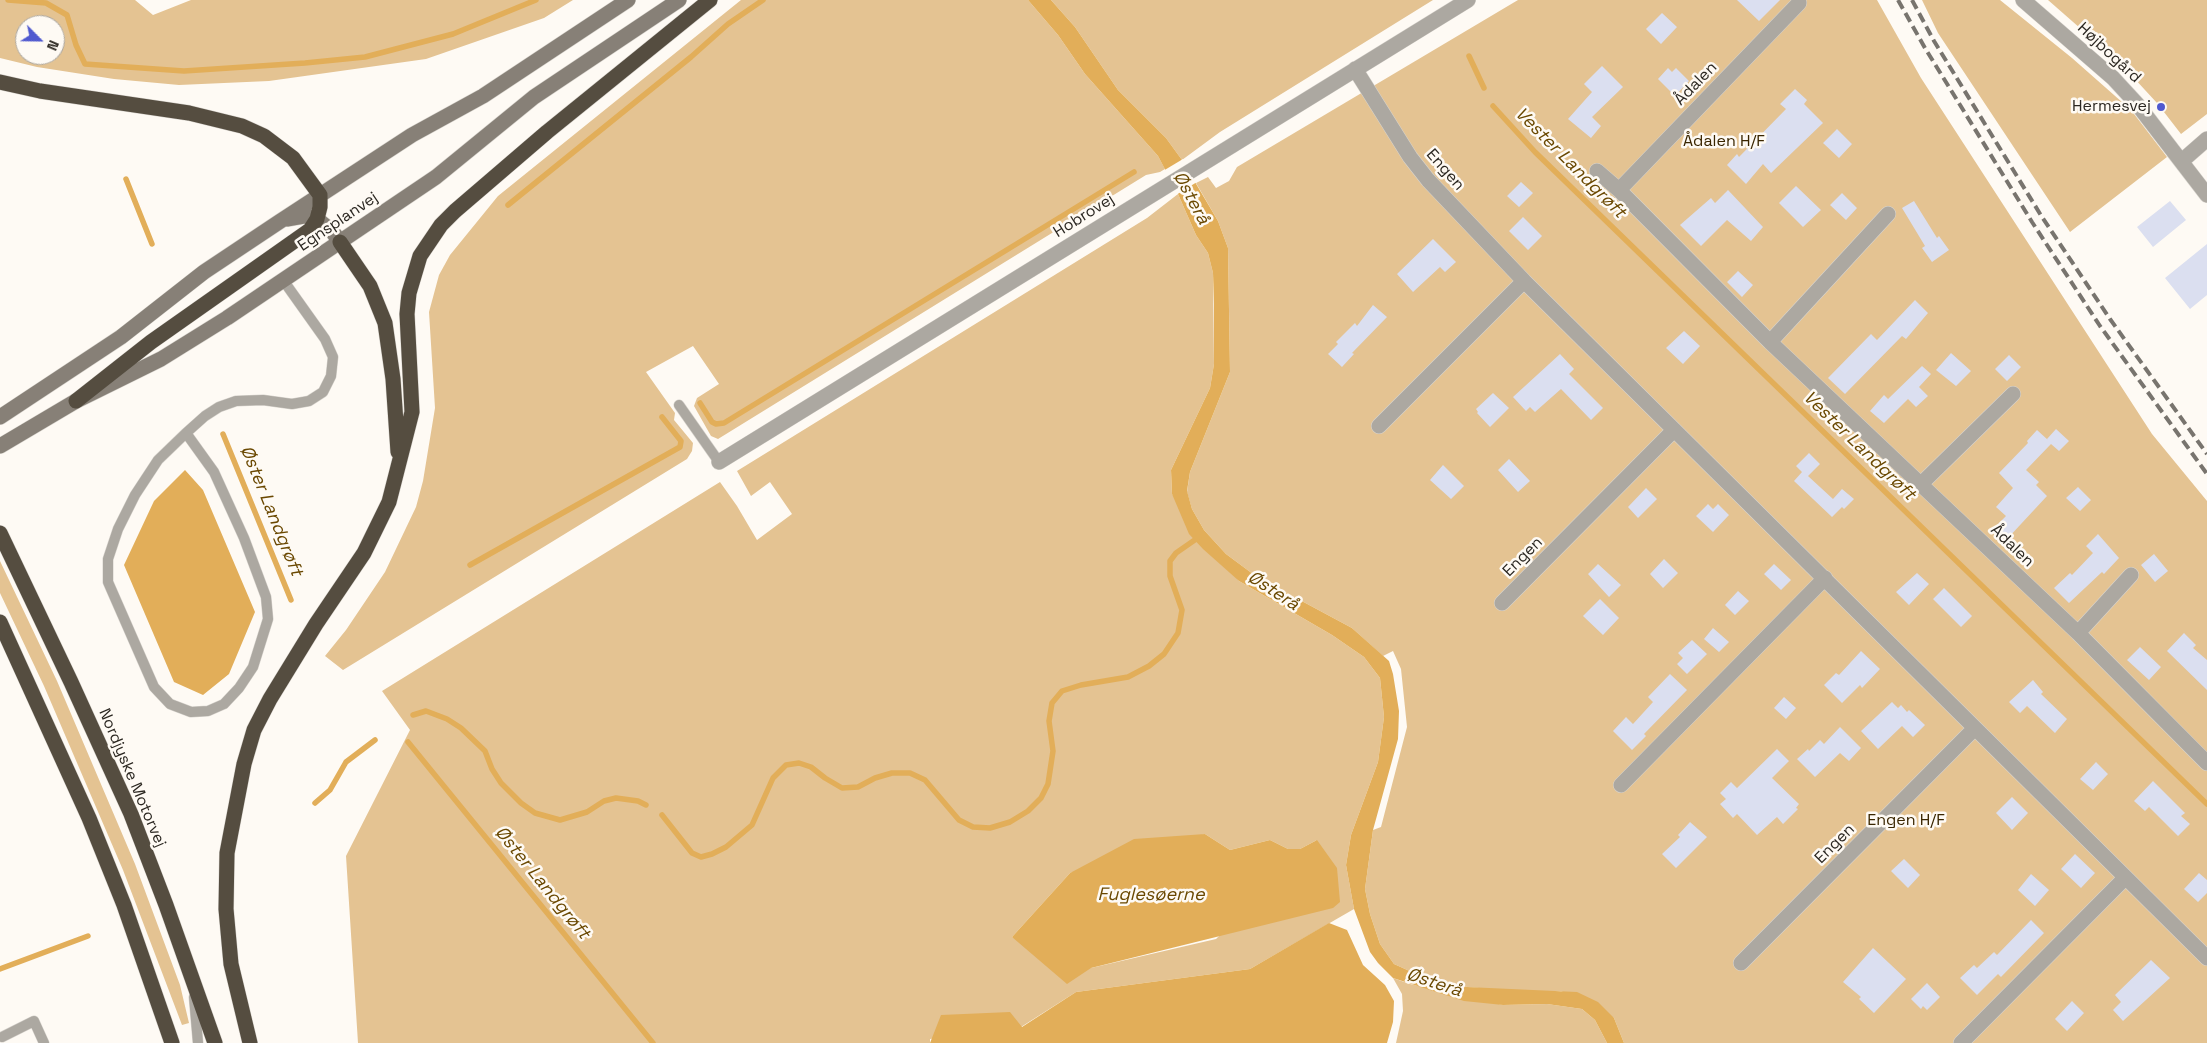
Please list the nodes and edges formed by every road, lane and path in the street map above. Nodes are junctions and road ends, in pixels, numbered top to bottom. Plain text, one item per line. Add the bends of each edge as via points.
1 (628, 0) edge
2 (679, 0) edge
3 (710, 0) edge
4 (1468, 0) edge
5 (2023, 0) edge
6 (1799, 3) dead end
7 (1355, 69) junction
8 (0, 82) edge
9 (2207, 139) edge
10 (2183, 160) junction
11 (1597, 171) dead end
12 (1619, 190) junction
13 (320, 195) junction
14 (2207, 195) edge
15 (1888, 214) dead end
16 (317, 219) junction
17 (279, 222) junction
18 (340, 242) junction
19 (283, 280) junction
20 (1524, 280) junction
21 (1770, 342) junction
22 (2013, 394) dead end
23 (76, 401) junction
24 (679, 405) dead end
25 (0, 417) edge
26 (1379, 426) dead end
27 (1674, 430) junction
28 (186, 433) junction
29 (0, 446) edge
30 (719, 462) joint
31 (399, 468) junction
32 (1921, 484) junction
33 (0, 533) edge
34 (2131, 575) dead end
35 (1825, 578) junction
36 (1502, 603) dead end
37 (0, 622) edge
38 (2078, 633) junction
39 (1975, 728) junction
40 (2207, 763) edge
41 (1621, 784) dead end
42 (2124, 878) junction
43 (124, 904) junction
44 (2207, 958) edge
45 (1741, 963) dead end
46 (193, 979) junction
47 (3, 1038) edge
48 (44, 1043) edge
49 (162, 1043) edge
50 (172, 1043) edge
51 (198, 1043) edge
52 (214, 1043) edge
53 (250, 1043) edge
54 (1961, 1043) edge

1 - 13 main road, Egnsplanvej via 484,96 412,135
2 - 18 main road, Egnsplanvej via 534,97 436,176
3 - 31 highway via 483,186 454,211 429,240 420,256 409,293 407,314 412,412
4 - 7 street, Hobrovej
5 - 10 street, Højbogård via 2113,78
6 - 12 street, Ådalen
7 - 20 street, Engen via 1428,180
7 - 30 street, Hobrovej
8 - 13 highway via 40,91 189,112 242,126 264,136 293,158
9 - 10 street
10 - 14 street, Højbogård
11 - 12 street, Ådalen
12 - 21 street, Ådalen
13 - 16 highway
13 - 17 main road, Egnsplanvej
13 - 18 main road
15 - 21 street
16 - 17 main road via 304,216
16 - 18 main road
16 - 23 highway via 299,239 150,342
17 - 25 main road, Egnsplanvej via 204,272 121,337
18 - 19 main road, Egnsplanvej
18 - 31 highway via 370,286 385,323 393,379
19 - 23 main road, Egnsplanvej via 160,359
19 - 28 lane via 326,338 333,357 323,392 309,401 292,404 263,400 236,401 219,406
20 - 26 street
20 - 27 street, Engen
21 - 32 street, Ådalen
22 - 32 street
23 - 29 main road, Egnsplanvej
24 - 30 lane
27 - 35 street, Engen
27 - 36 street, Engen
28 - 28 lane via 158,460 135,495 108,559 108,582 154,687 170,704 191,712 208,711 224,704 239,688 252,667 268,619 266,597 244,538 214,472
31 - 53 highway via 376,533 270,699 254,730 244,764 228,854 226,900 231,964
32 - 38 street, Ådalen
33 - 46 highway, Nordjyske Motorvej via 131,814
34 - 38 street
35 - 39 street, Engen
35 - 41 street
37 - 43 highway via 89,818
38 - 40 street, Ådalen
39 - 42 street, Engen
39 - 45 street, Engen
42 - 44 street, Engen
42 - 54 street
43 - 49 highway
43 - 50 highway
46 - 51 lane
46 - 52 highway, Nordjyske Motorvej
47 - 48 lane via 34,1021

